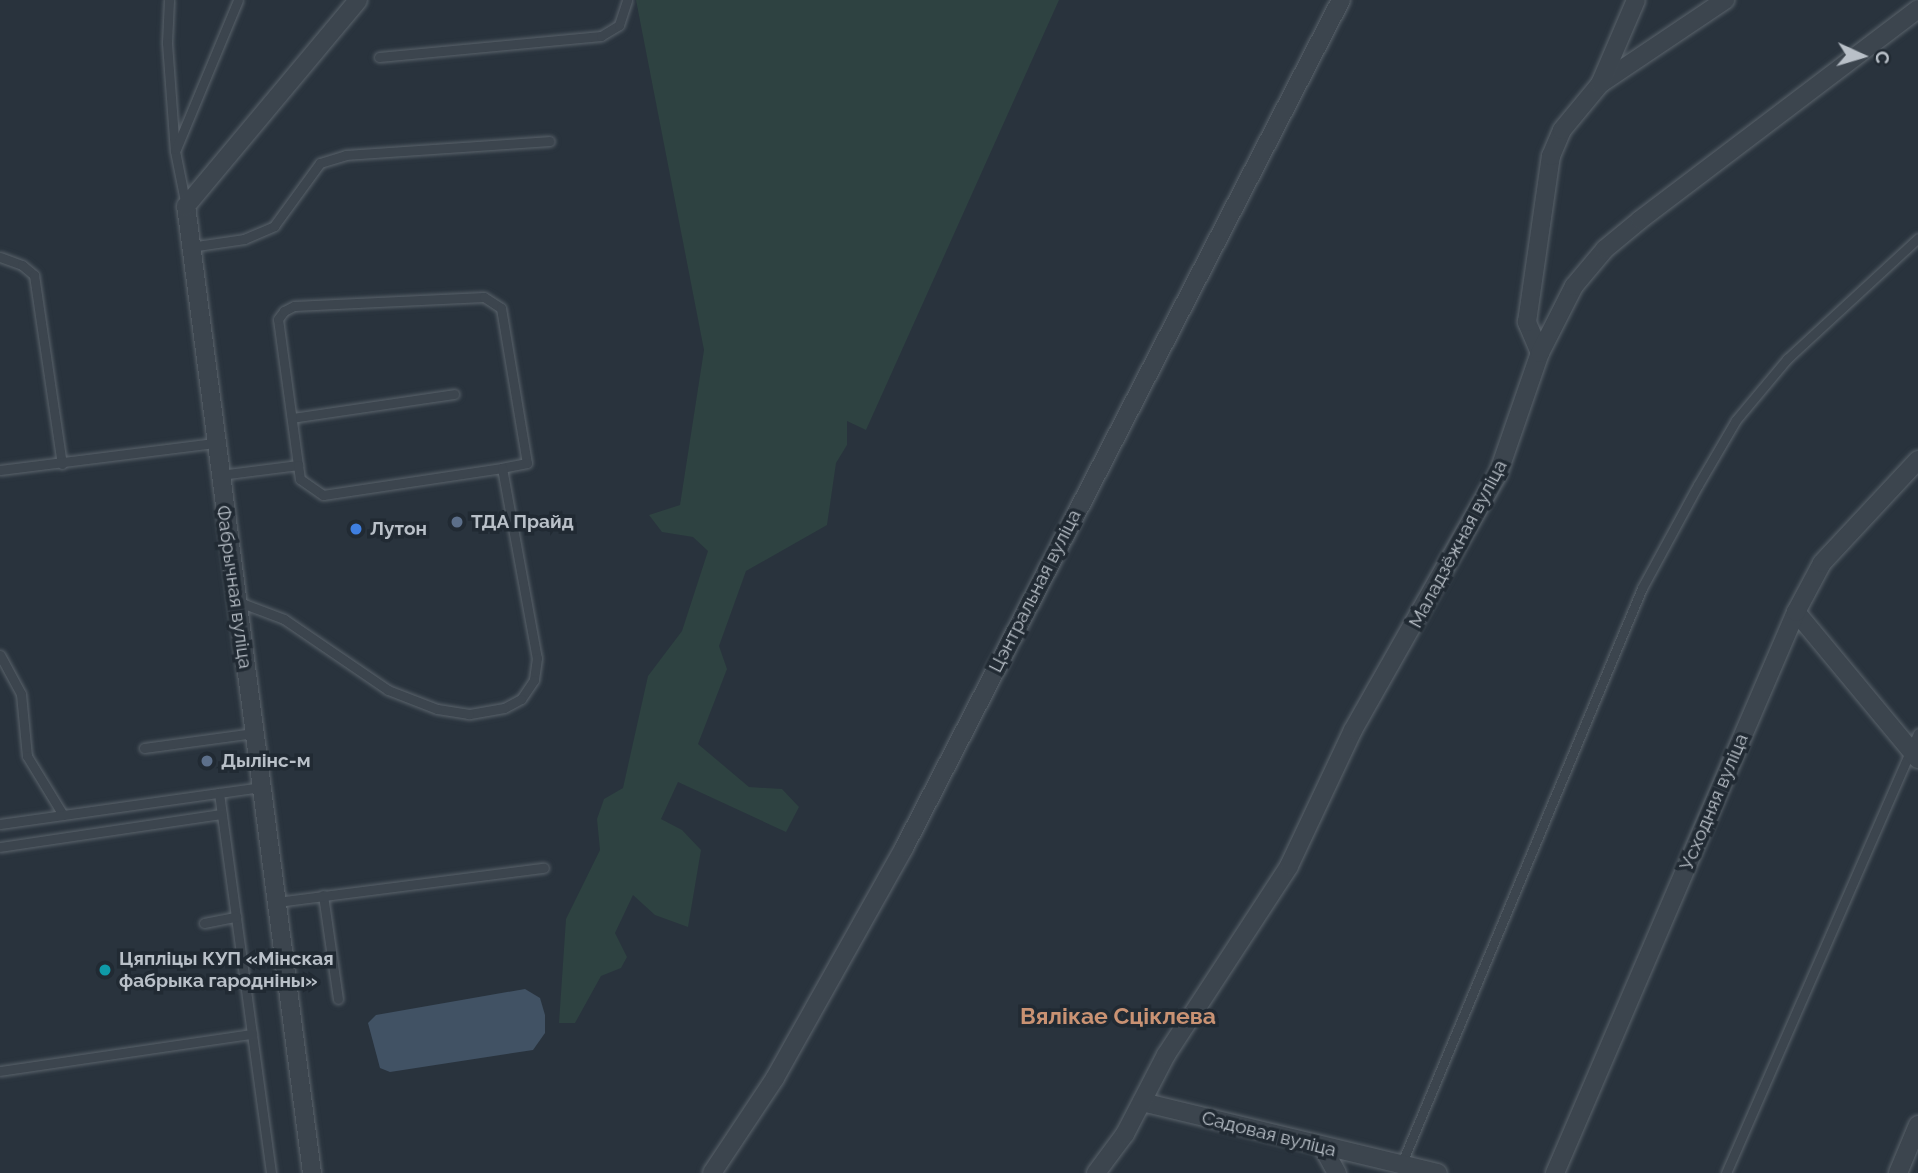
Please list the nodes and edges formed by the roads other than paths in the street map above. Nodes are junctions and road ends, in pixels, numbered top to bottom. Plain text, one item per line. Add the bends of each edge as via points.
1 (169, 0) edge
2 (238, 0) edge
3 (358, 0) edge
4 (626, 0) edge
5 (1341, 0) edge
6 (1636, 0) edge
7 (1725, 0) edge
8 (1918, 9) edge
9 (379, 57) dead end
10 (1600, 84) junction
11 (550, 141) dead end
12 (175, 151) junction
13 (186, 206) junction
14 (1918, 239) edge
15 (190, 247) junction
16 (0, 257) edge
17 (1540, 353) junction
18 (454, 394) dead end
19 (292, 418) junction
20 (214, 443) junction
21 (1918, 460) edge
22 (62, 464) junction
23 (298, 465) junction
24 (502, 468) junction
25 (0, 470) edge
26 (219, 475) junction
27 (236, 600) junction
28 (1796, 612) junction
29 (0, 655) edge
30 (254, 733) junction
31 (1918, 733) edge
32 (144, 748) dead end
33 (1913, 755) edge
34 (261, 787) junction
35 (219, 793) junction
36 (222, 814) junction
37 (62, 816) junction
38 (0, 824) edge
39 (0, 846) edge
40 (544, 868) dead end
41 (323, 895) junction
42 (277, 902) junction
43 (236, 917) junction
44 (204, 923) dead end
45 (338, 999) dead end
46 (252, 1034) junction
47 (0, 1072) edge
48 (1142, 1102) junction
49 (1918, 1125) edge
50 (1323, 1148) junction
51 (1399, 1169) edge
52 (271, 1173) edge
53 (313, 1173) edge
54 (712, 1173) edge
55 (1097, 1173) edge
56 (1337, 1173) edge
57 (1438, 1173) edge
58 (1555, 1173) edge
59 (1726, 1173) edge
60 (1898, 1173) edge

1 - 12 lane, Фабрычная вуліца via 167,43
2 - 12 lane
3 - 13 street
4 - 9 lane via 620,25 601,36
5 - 54 street, Цэнтральная вуліца via 904,848 775,1078
6 - 10 street
7 - 10 street
8 - 17 street, Маладзёжная вуліца via 1605,249 1574,286
10 - 17 street via 1562,130 1551,156 1527,322
11 - 15 lane via 346,155 320,163 274,226 244,239
12 - 13 lane, Фабрычная вуліца
13 - 15 street, Фабрычная вуліца
14 - 51 lane via 1787,359 1736,420 1698,485 1642,588
15 - 20 street, Фабрычная вуліца
16 - 22 lane via 34,275
17 - 48 street, Маладзёжная вуліца via 1498,474 1353,730 1272,897 1167,1055
18 - 19 lane
19 - 23 lane
19 - 24 lane via 278,319 284,311 294,306 484,297 501,308 527,463
20 - 22 lane
20 - 26 street, Фабрычная вуліца
21 - 28 street, Усходняя вуліца via 1822,563
22 - 25 lane
23 - 24 lane via 300,479 323,495
23 - 26 lane
24 - 27 lane via 537,658 534,680 522,699 504,708 469,714 437,709 388,690 284,619
26 - 27 street, Фабрычная вуліца
27 - 30 street, Фабрычная вуліца
28 - 33 street
28 - 58 street, Усходняя вуліца
29 - 37 lane via 21,694 27,756
30 - 32 lane
30 - 34 street, Фабрычная вуліца
31 - 33 lane
33 - 59 lane
34 - 35 lane
34 - 42 street, Фабрычная вуліца
35 - 36 lane
35 - 37 lane
36 - 39 lane
36 - 43 lane
37 - 38 lane
40 - 41 lane
41 - 42 lane
41 - 45 lane
42 - 53 street, Фабрычная вуліца
43 - 44 lane
43 - 46 lane
46 - 47 lane
46 - 52 lane
48 - 50 street, Садовая вуліца
48 - 55 street, Маладзёжная вуліца
49 - 60 street
50 - 51 street, Садовая вуліца
50 - 56 street
51 - 57 street, Садовая вуліца

